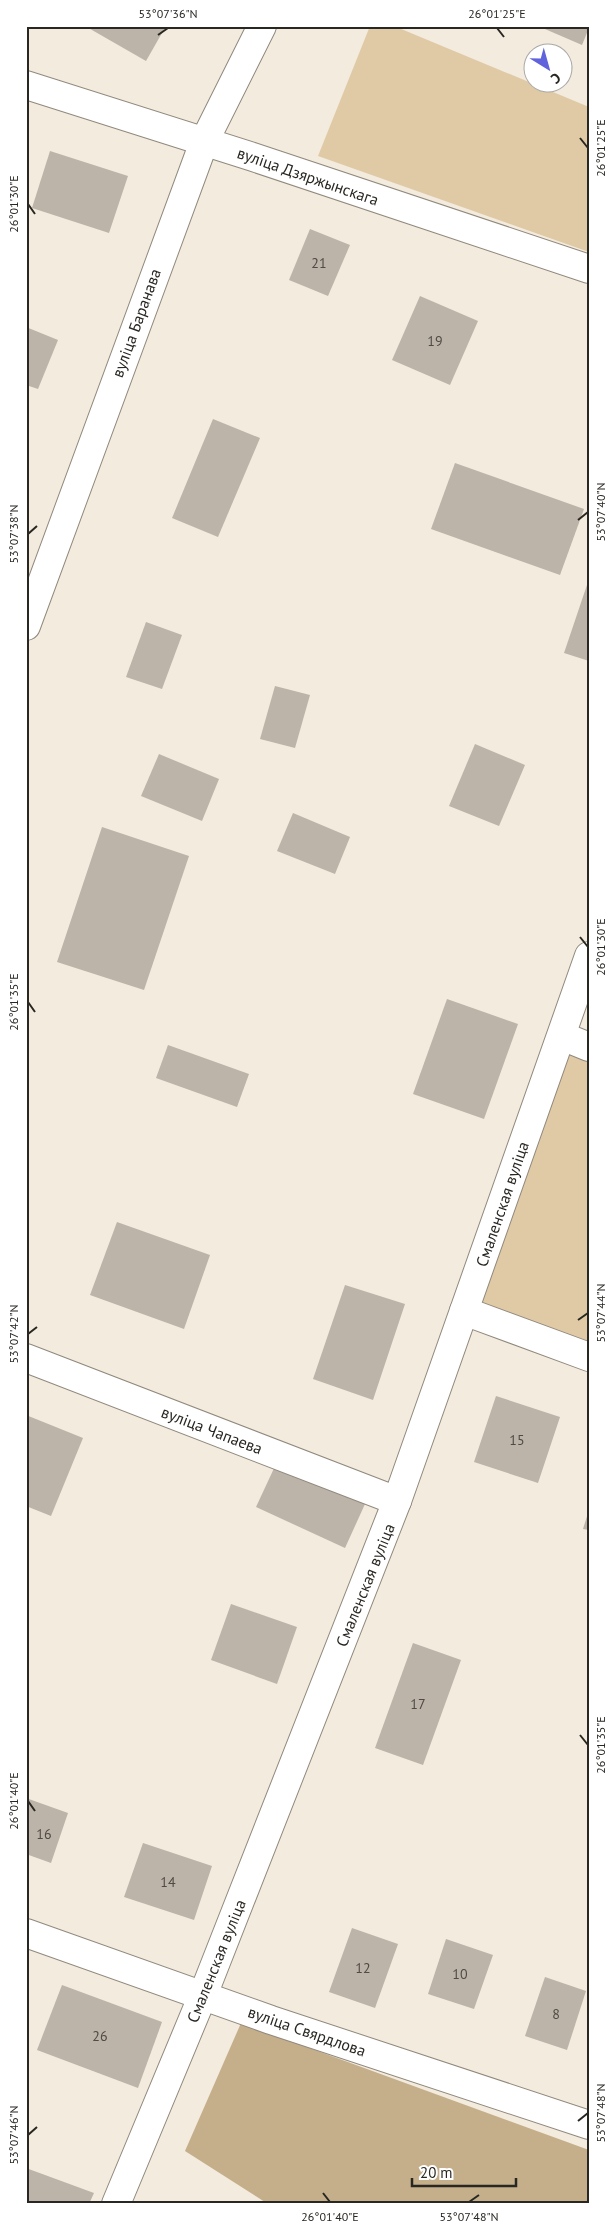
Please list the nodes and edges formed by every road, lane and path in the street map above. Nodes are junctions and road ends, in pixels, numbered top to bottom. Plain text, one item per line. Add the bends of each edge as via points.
1 (262, 26) edge
2 (26, 85) edge
3 (204, 142) junction
4 (589, 269) edge
5 (26, 626) edge
6 (589, 956) edge
7 (562, 1036) junction
8 (589, 1047) edge
9 (464, 1311) junction
10 (589, 1357) edge
11 (26, 1358) edge
12 (398, 1501) junction
13 (26, 1933) edge
14 (203, 1995) junction
15 (589, 2125) edge
16 (116, 2204) edge

1 - 3 street, вуліца Баранава
2 - 3 street, вуліца Дзяржынскага
3 - 4 street, вуліца Дзяржынскага
3 - 5 street, вуліца Баранава
6 - 7 street, Смаленская вуліца
7 - 8 street
7 - 9 street, Смаленская вуліца
9 - 10 street
9 - 12 street, Смаленская вуліца
11 - 12 street, вуліца Чапаева
12 - 14 street, Смаленская вуліца
13 - 14 street, вуліца Свярдлова
14 - 15 street, вуліца Свярдлова
14 - 16 street, Смаленская вуліца

